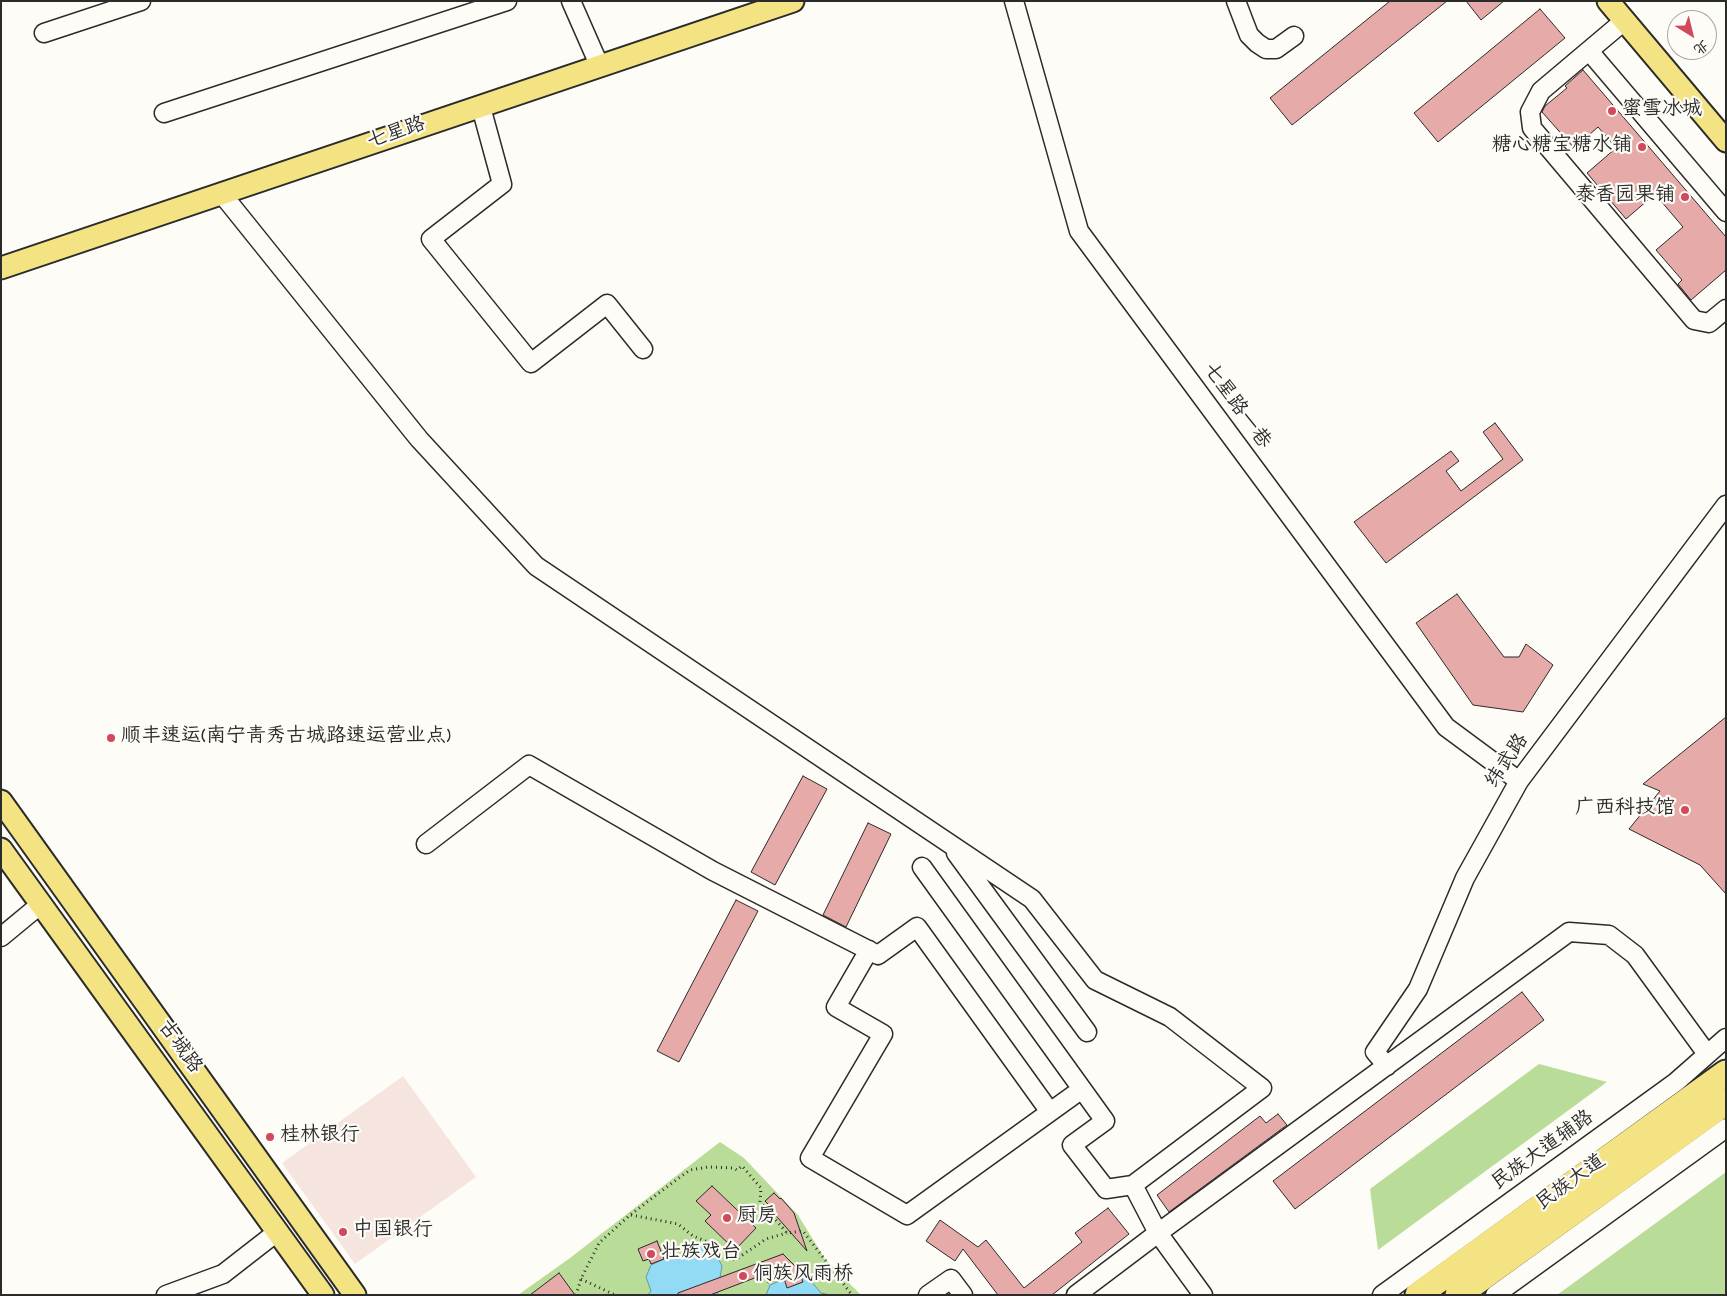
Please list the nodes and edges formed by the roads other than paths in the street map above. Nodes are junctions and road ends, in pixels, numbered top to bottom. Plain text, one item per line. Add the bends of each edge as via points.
1 (141, 1) edge
2 (507, 1) edge
3 (571, 1) edge
4 (793, 1) edge
5 (1014, 1) edge
6 (1236, 1) edge
7 (1608, 1) edge
8 (1624, 21) junction
9 (44, 32) dead end
10 (1294, 36) dead end
11 (1589, 50) junction
12 (600, 67) junction
13 (481, 107) junction
14 (164, 113) dead end
15 (1726, 141) edge
16 (222, 194) junction
17 (1726, 212) edge
18 (1, 268) edge
19 (1726, 309) edge
20 (643, 349) dead end
21 (1726, 505) edge
22 (1519, 781) junction
23 (1, 801) edge
24 (948, 843) junction
25 (426, 844) dead end
26 (1, 849) edge
27 (922, 867) dead end
28 (40, 904) junction
29 (1, 937) edge
30 (868, 950) junction
31 (1087, 1032) dead end
32 (1726, 1038) edge
33 (1707, 1054) junction
34 (1386, 1066) junction
35 (1726, 1072) edge
36 (1082, 1089) junction
37 (1726, 1102) edge
38 (1050, 1112) junction
39 (1726, 1128) edge
40 (1133, 1185) junction
41 (278, 1232) junction
42 (1158, 1233) junction
43 (166, 1295) edge
44 (323, 1295) edge
45 (355, 1295) edge
46 (928, 1295) edge
47 (962, 1295) edge
48 (1076, 1295) edge
49 (1203, 1295) edge
50 (1382, 1295) edge
51 (1418, 1295) edge
52 (1458, 1295) edge
53 (1494, 1295) edge

1 - 9 street
2 - 14 street
3 - 12 street
4 - 12 main road, 七星路
5 - 22 street, 七星路一巷 via 1079,231 1446,727
6 - 10 street via 1249,35 1256,43 1266,49 1276,49
7 - 8 main road
8 - 11 street
8 - 15 main road
11 - 17 street
11 - 19 street via 1542,91 1530,112 1532,128 1694,320 1709,323
12 - 13 main road, 七星路
13 - 16 main road, 七星路
13 - 20 street via 502,184 431,239 531,363 607,304
16 - 18 main road, 七星路
16 - 24 street via 419,439 536,566
21 - 22 street, 纬武路
22 - 34 street, 纬武路 via 1465,878 1418,989 1375,1052
23 - 45 main road, 古城路
24 - 31 street
24 - 40 street via 1032,899 1095,980 1170,1017 1262,1088
25 - 30 street via 529,765 713,871
26 - 28 main road, 古城路
27 - 36 street
28 - 29 street
28 - 41 main road, 古城路
30 - 38 street via 878,955 917,927
30 - 38 street via 836,1007 883,1034 810,1158 907,1215
32 - 33 street, 民族大道辅路
33 - 34 street via 1635,955 1609,935 1569,932
33 - 50 street, 民族大道辅路 via 1676,1082
34 - 42 street
35 - 51 highway, 民族大道
36 - 38 street
36 - 40 street via 1105,1121 1072,1145 1106,1189
37 - 52 highway, 民族大道
39 - 53 street
40 - 42 street
41 - 43 street via 223,1274
41 - 44 main road, 古城路
42 - 48 street
42 - 49 street
46 - 47 street via 951,1279

